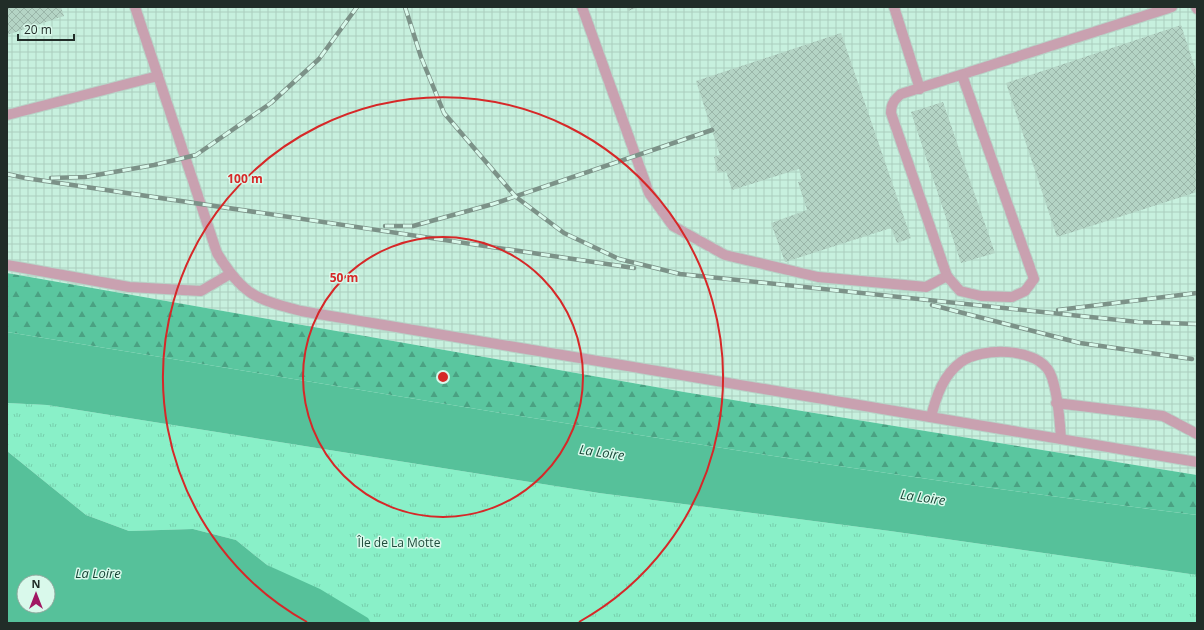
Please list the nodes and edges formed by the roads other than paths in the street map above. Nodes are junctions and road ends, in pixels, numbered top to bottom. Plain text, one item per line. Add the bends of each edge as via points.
1 (135, 7) edge
2 (582, 7) edge
3 (894, 7) edge
4 (1172, 7) edge
5 (962, 75) junction
6 (158, 76) junction
7 (920, 89) junction
8 (7, 115) edge
9 (7, 265) edge
10 (230, 274) junction
11 (947, 276) junction
12 (1056, 403) junction
13 (931, 417) junction
14 (1197, 434) edge
15 (1061, 439) junction
16 (1197, 462) edge

1 - 6 lane
2 - 11 lane via 648,193 673,226 725,255 818,277 926,287
3 - 7 lane
4 - 5 lane
5 - 7 lane
5 - 11 lane via 1034,279 1025,291 1012,297 981,296 960,291
6 - 8 lane
6 - 10 lane via 209,232 217,253
7 - 11 lane via 901,94 891,104 891,113
9 - 10 lane via 129,287 202,291
10 - 13 lane via 247,292 271,303 301,311
12 - 13 lane via 1050,372 1042,362 1021,354 978,354 961,361 947,375 938,392
12 - 14 lane via 1163,416
12 - 15 lane
13 - 15 lane
15 - 16 lane

